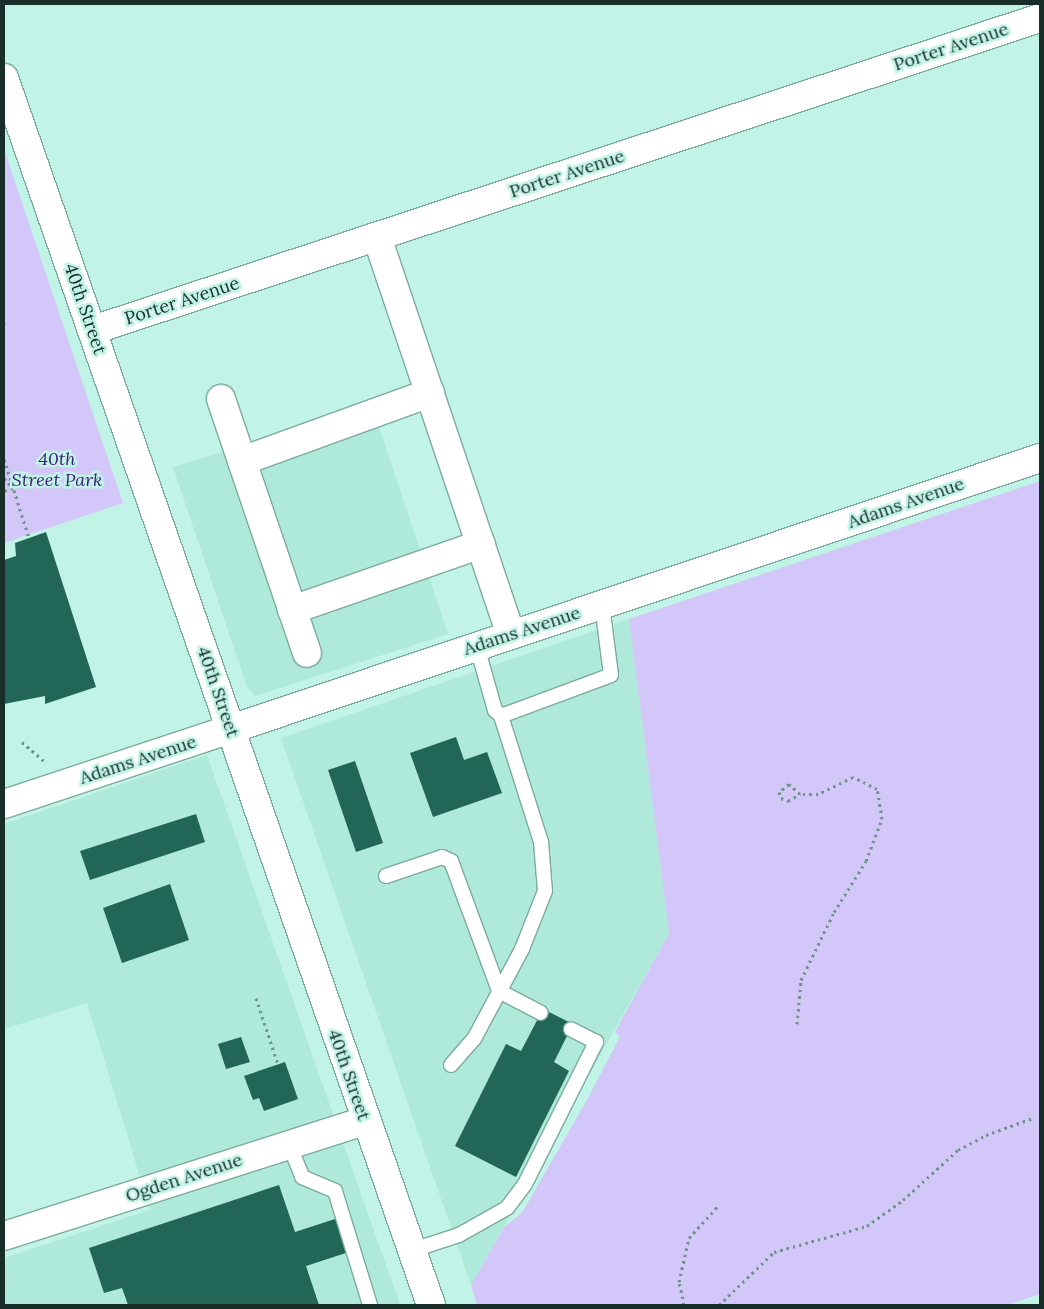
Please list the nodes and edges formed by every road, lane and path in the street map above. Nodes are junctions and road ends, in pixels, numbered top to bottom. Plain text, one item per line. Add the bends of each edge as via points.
1 (1040, 18) edge
2 (4, 78) edge
3 (377, 236) junction
4 (93, 330) junction
5 (430, 393) junction
6 (221, 399) dead end
7 (1040, 458) edge
8 (4, 459) edge
9 (242, 461) junction
10 (4, 478) edge
11 (13, 488) junction
12 (4, 491) edge
13 (29, 538) dead end
14 (480, 544) junction
15 (602, 605) junction
16 (292, 610) junction
17 (511, 635) junction
18 (477, 647) junction
19 (307, 653) dead end
20 (501, 716) junction
21 (230, 730) junction
22 (800, 794) junction
23 (4, 804) edge
24 (386, 876) dead end
25 (499, 992) junction
26 (256, 998) dead end
27 (540, 1013) dead end
28 (797, 1024) dead end
29 (571, 1029) dead end
30 (278, 1064) dead end
31 (451, 1065) dead end
32 (1033, 1118) dead end
33 (365, 1121) junction
34 (289, 1144) junction
35 (717, 1207) dead end
36 (4, 1236) edge
37 (413, 1250) junction
38 (370, 1305) edge
39 (431, 1305) edge
40 (684, 1305) edge
41 (719, 1305) edge

1 - 3 street, Porter Avenue
2 - 4 street, 40th Street
3 - 4 street, Porter Avenue
3 - 5 street
4 - 21 street, 40th Street
5 - 9 street
5 - 14 street
6 - 9 street
7 - 15 street, Adams Avenue
8 - 11 path
9 - 16 street
10 - 11 path
11 - 12 path
11 - 13 path
14 - 16 street
14 - 17 street
15 - 17 street, Adams Avenue
15 - 20 lane via 611,676
16 - 19 street
17 - 18 street, Adams Avenue
18 - 20 lane via 495,710
18 - 21 street, Adams Avenue
20 - 25 lane via 541,842 545,891
21 - 23 street, Adams Avenue
21 - 33 street, 40th Street
22 - 22 path via 789,784 779,792 781,798 788,801
22 - 28 path via 818,794 853,777 868,782 881,797 882,819 870,852 834,912 801,980
24 - 25 lane via 442,857 451,861
25 - 27 lane
25 - 31 lane via 474,1039
26 - 30 path
29 - 37 lane via 596,1042 525,1184 507,1208 460,1234
32 - 41 path via 986,1134 958,1150 867,1226 774,1252
33 - 34 street, Ogden Avenue
33 - 37 street, 40th Street
34 - 36 street, Ogden Avenue
34 - 38 lane via 302,1177 335,1190
35 - 40 path via 689,1238 679,1282
37 - 39 street, 40th Street

